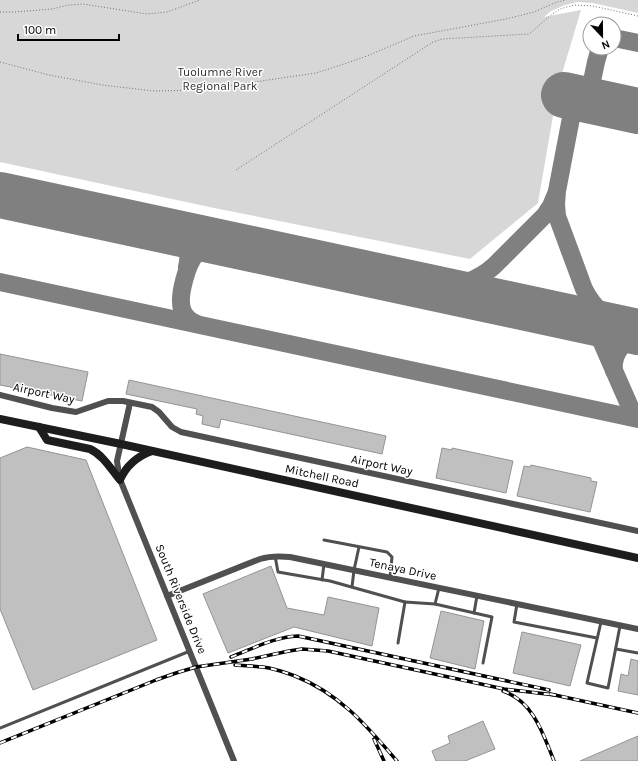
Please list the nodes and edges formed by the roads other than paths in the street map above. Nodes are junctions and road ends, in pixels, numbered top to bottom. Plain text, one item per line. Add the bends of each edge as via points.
1 (0, 394) edge
2 (130, 402) junction
3 (0, 418) edge
4 (39, 426) junction
5 (121, 444) junction
6 (152, 452) junction
7 (120, 480) junction
8 (638, 531) edge
9 (324, 540) dead end
10 (359, 547) junction
11 (275, 556) junction
12 (638, 558) edge
13 (324, 564) junction
14 (354, 570) junction
15 (390, 577) junction
16 (322, 580) junction
17 (352, 587) junction
18 (439, 588) junction
19 (167, 596) junction
20 (477, 596) junction
21 (405, 602) junction
22 (435, 604) junction
23 (517, 604) junction
24 (474, 613) junction
25 (601, 622) junction
26 (620, 626) junction
27 (638, 629) edge
28 (597, 638) junction
29 (398, 643) dead end
30 (616, 649) junction
31 (190, 651) junction
32 (638, 653) edge
33 (483, 663) dead end
34 (0, 728) edge
35 (234, 761) edge

1 - 2 street, Airport Way via 76,412 108,401
2 - 5 street
2 - 8 street, Airport Way via 152,407 172,427 181,432
3 - 4 main road, Mitchell Road
4 - 5 main road, Mitchell Road
4 - 7 main road via 47,440 90,449 98,454
5 - 6 main road, Mitchell Road
5 - 7 street, South Riverside Drive via 117,463
6 - 7 main road via 130,464
6 - 12 main road, Mitchell Road
7 - 19 street, South Riverside Drive
9 - 10 lane
10 - 14 lane
10 - 15 lane via 388,552 392,557
11 - 13 street, Tenaya Drive
11 - 16 lane via 278,572
11 - 19 street, Tenaya Drive via 260,559
13 - 14 street, Tenaya Drive
13 - 16 lane
14 - 15 street, Tenaya Drive
14 - 17 lane
15 - 18 street, Tenaya Drive
16 - 17 lane
17 - 21 lane
18 - 20 street, Tenaya Drive
18 - 22 lane
19 - 31 street, South Riverside Drive
20 - 23 street, Tenaya Drive
20 - 24 lane
21 - 22 lane
21 - 29 lane
22 - 24 lane
23 - 25 street, Tenaya Drive
23 - 28 lane via 514,622
24 - 33 lane via 492,617
25 - 26 street, Tenaya Drive
25 - 28 lane
26 - 27 street, Tenaya Drive
26 - 30 lane
28 - 30 lane via 587,683 608,688
30 - 32 lane
31 - 34 lane
31 - 35 street, South Riverside Drive

